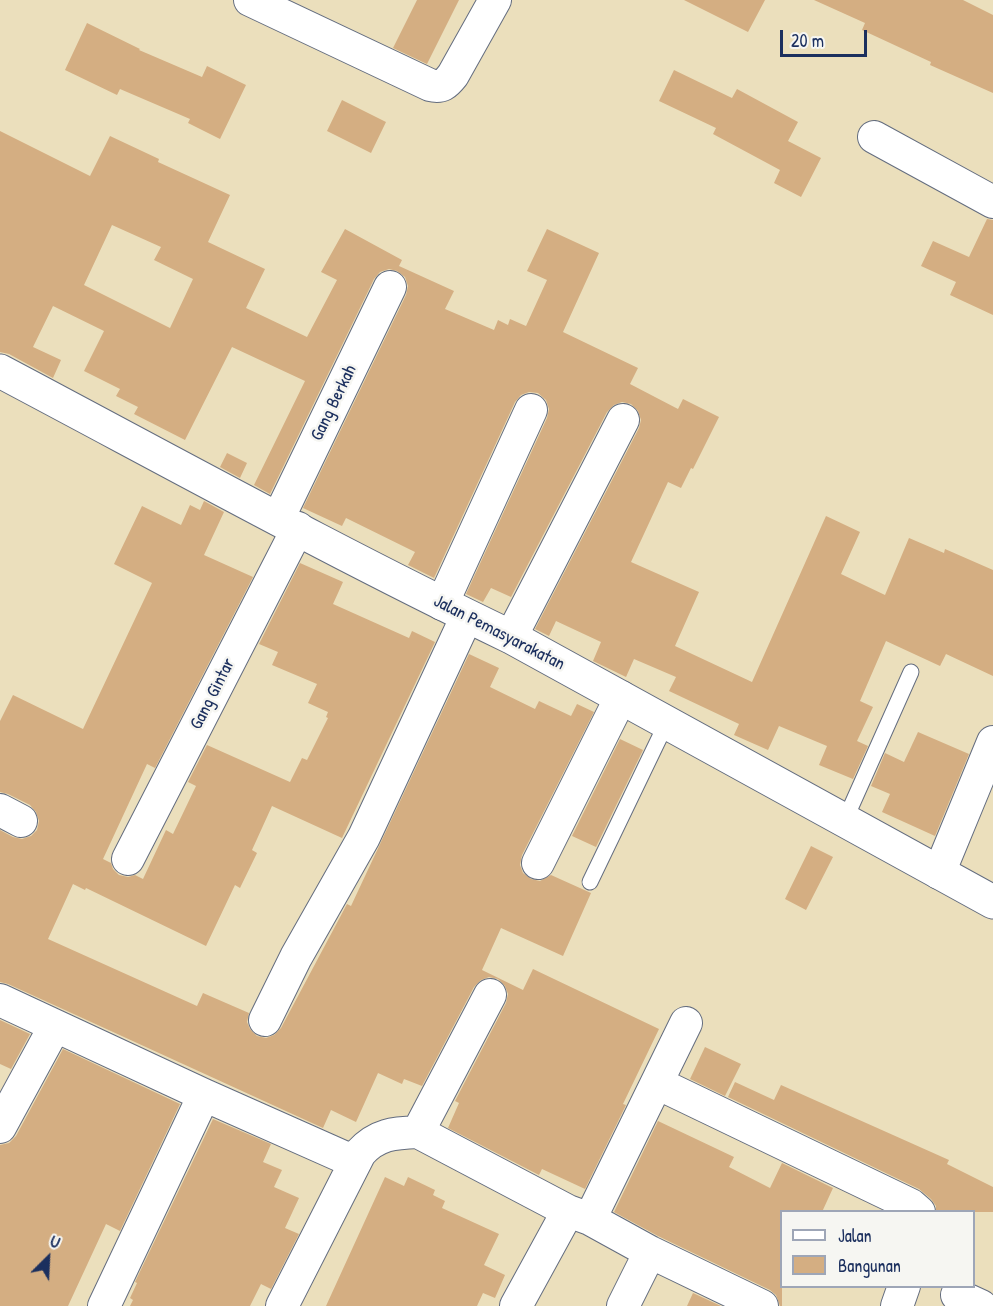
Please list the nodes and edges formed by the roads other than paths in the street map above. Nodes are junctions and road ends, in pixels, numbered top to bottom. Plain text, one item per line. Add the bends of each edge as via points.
1 (250, 0) edge
2 (495, 0) edge
3 (874, 136) dead end
4 (993, 202) edge
5 (390, 287) dead end
6 (0, 371) edge
7 (531, 410) dead end
8 (623, 420) dead end
9 (288, 523) junction
10 (454, 610) junction
11 (511, 637) junction
12 (911, 672) dead end
13 (621, 697) junction
14 (667, 722) junction
15 (993, 742) edge
16 (845, 820) junction
17 (128, 859) dead end
18 (537, 862) dead end
19 (939, 873) junction
20 (590, 882) dead end
21 (993, 902) edge
22 (490, 995) dead end
23 (0, 1000) edge
24 (265, 1020) dead end
25 (686, 1023) dead end
26 (55, 1026) junction
27 (657, 1083) junction
28 (204, 1095) junction
29 (0, 1127) edge
30 (418, 1132) junction
31 (355, 1162) junction
32 (917, 1210) edge
33 (579, 1215) junction
34 (650, 1252) junction
35 (904, 1288) edge
36 (104, 1306) edge
37 (282, 1306) edge
38 (516, 1306) edge
39 (623, 1306) edge
40 (762, 1306) edge
41 (897, 1306) edge

1 - 2 street via 437,87 445,85 453,75
3 - 4 street
5 - 9 street, Gang Berkah
6 - 9 street, Jalan Pemasyarakatan
7 - 10 street
8 - 11 street
9 - 10 street, Jalan Pemasyarakatan
9 - 17 street, Gang Gintar
10 - 11 street, Jalan Pemasyarakatan
10 - 24 street via 364,837
11 - 13 street, Jalan Pemasyarakatan
12 - 16 lane
13 - 14 street, Jalan Pemasyarakatan
13 - 18 street
14 - 16 street, Jalan Pemasyarakatan
14 - 20 lane
15 - 19 street
16 - 19 street, Jalan Pemasyarakatan
19 - 21 street, Jalan Pemasyarakatan
22 - 30 street
23 - 26 street
25 - 27 street
26 - 28 street
26 - 29 street
27 - 32 street
27 - 33 street
28 - 31 street
28 - 36 street
30 - 31 street via 391,1133 376,1139
30 - 33 street
31 - 37 street
33 - 34 street
33 - 38 street
34 - 39 street
34 - 40 street
35 - 41 street

